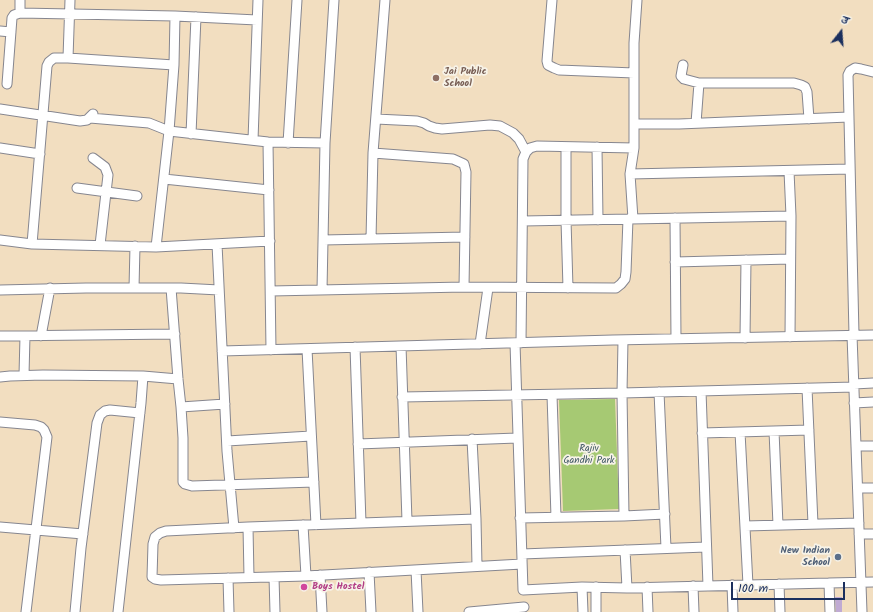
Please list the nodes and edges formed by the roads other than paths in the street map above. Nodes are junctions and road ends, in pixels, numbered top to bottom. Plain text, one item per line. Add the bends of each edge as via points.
1 (20, 0) edge
2 (70, 0) edge
3 (258, 0) edge
4 (297, 0) edge
5 (334, 0) edge
6 (386, 0) edge
7 (552, 0) edge
8 (637, 0) edge
9 (20, 13) junction
10 (70, 13) junction
11 (175, 16) junction
12 (196, 17) junction
13 (257, 20) junction
14 (0, 31) edge
15 (11, 32) junction
16 (68, 58) junction
17 (174, 65) junction
18 (683, 65) dead end
19 (873, 72) edge
20 (634, 73) junction
21 (699, 83) junction
22 (7, 84) dead end
23 (0, 109) edge
24 (43, 115) junction
25 (849, 117) junction
26 (376, 119) junction
27 (809, 119) junction
28 (696, 123) junction
29 (634, 124) junction
30 (169, 131) junction
31 (191, 134) junction
32 (253, 140) junction
33 (268, 142) junction
34 (288, 143) junction
35 (325, 144) junction
36 (566, 147) junction
37 (597, 147) junction
38 (0, 148) edge
39 (634, 148) junction
40 (526, 152) junction
41 (374, 153) junction
42 (40, 154) junction
43 (93, 158) dead end
44 (850, 170) junction
45 (788, 171) junction
46 (630, 174) junction
47 (164, 179) junction
48 (77, 188) dead end
49 (269, 190) junction
50 (106, 192) junction
51 (137, 196) dead end
52 (790, 216) junction
53 (675, 218) junction
54 (630, 219) junction
55 (566, 220) junction
56 (598, 220) junction
57 (522, 221) junction
58 (465, 237) junction
59 (371, 239) junction
60 (0, 240) edge
61 (323, 240) junction
62 (270, 241) junction
63 (32, 244) junction
64 (217, 244) junction
65 (100, 245) junction
66 (135, 246) junction
67 (156, 247) junction
68 (746, 260) junction
69 (790, 260) junction
70 (675, 262) junction
71 (464, 287) junction
72 (50, 288) junction
73 (134, 288) junction
74 (171, 288) junction
75 (488, 288) junction
76 (522, 288) junction
77 (568, 288) junction
78 (0, 290) edge
79 (219, 290) junction
80 (322, 290) junction
81 (271, 291) junction
82 (175, 334) junction
83 (853, 335) junction
84 (873, 335) edge
85 (0, 336) edge
86 (25, 336) junction
87 (42, 336) junction
88 (790, 337) junction
89 (745, 338) junction
90 (676, 339) junction
91 (623, 340) junction
92 (518, 343) junction
93 (480, 344) junction
94 (400, 346) junction
95 (355, 347) junction
96 (306, 349) junction
97 (271, 350) junction
98 (222, 351) junction
99 (24, 375) junction
100 (143, 376) junction
101 (0, 377) edge
102 (178, 379) junction
103 (873, 383) edge
104 (854, 386) junction
105 (808, 388) junction
106 (701, 391) junction
107 (659, 392) junction
108 (622, 393) junction
109 (516, 395) junction
110 (552, 395) junction
111 (402, 397) junction
112 (854, 402) junction
113 (873, 402) edge
114 (225, 404) junction
115 (181, 407) junction
116 (140, 413) junction
117 (0, 422) edge
118 (809, 430) junction
119 (774, 431) junction
120 (740, 432) junction
121 (702, 433) junction
122 (311, 436) junction
123 (518, 438) junction
124 (472, 439) junction
125 (227, 441) junction
126 (404, 441) junction
127 (358, 444) junction
128 (856, 446) junction
129 (873, 446) edge
130 (314, 482) junction
131 (230, 485) junction
132 (858, 488) junction
133 (873, 488) edge
134 (665, 514) junction
135 (624, 516) junction
136 (556, 517) junction
137 (520, 518) junction
138 (476, 519) junction
139 (407, 522) junction
140 (361, 523) junction
141 (859, 523) junction
142 (813, 524) junction
143 (303, 525) junction
144 (316, 525) junction
145 (778, 525) junction
146 (745, 526) junction
147 (0, 527) edge
148 (248, 527) junction
149 (234, 528) junction
150 (36, 530) junction
151 (83, 534) junction
152 (859, 534) junction
153 (873, 534) edge
154 (706, 547) junction
155 (666, 548) junction
156 (625, 550) junction
157 (522, 554) junction
158 (522, 564) junction
159 (477, 566) junction
160 (416, 570) junction
161 (369, 572) junction
162 (320, 575) junction
163 (306, 576) junction
164 (250, 577) junction
165 (274, 577) junction
166 (228, 578) junction
167 (861, 582) junction
168 (873, 582) edge
169 (829, 583) junction
170 (779, 584) junction
171 (732, 585) junction
172 (748, 585) junction
173 (693, 586) junction
174 (708, 586) junction
175 (582, 587) junction
176 (596, 587) junction
177 (647, 587) junction
178 (627, 588) junction
179 (523, 590) junction
180 (524, 610) edge
181 (26, 612) edge
182 (75, 612) edge
183 (118, 612) edge
184 (229, 612) edge
185 (275, 612) edge
186 (322, 612) edge
187 (371, 612) edge
188 (418, 612) edge
189 (469, 612) edge
190 (583, 612) edge
191 (596, 612) edge
192 (648, 612) edge
193 (694, 612) edge
194 (733, 612) edge
195 (780, 612) edge
196 (830, 612) edge
197 (862, 612) edge

1 - 9 street
2 - 10 street
3 - 13 street
4 - 34 street
5 - 35 street
6 - 26 street
7 - 20 street via 548,64 559,70
8 - 20 street
9 - 10 street
9 - 15 street via 12,18
10 - 11 street
10 - 16 street
11 - 12 street
11 - 17 street
12 - 13 street
12 - 31 street
13 - 32 street
14 - 15 street
15 - 22 street
16 - 17 street
16 - 24 street via 54,58 49,62
17 - 30 street
18 - 21 street via 684,79
19 - 25 street via 855,68 850,71
20 - 29 street
21 - 27 street via 801,85 807,92
21 - 28 street
23 - 24 street
24 - 30 street via 80,121 92,116 149,123
24 - 42 street
25 - 27 street
25 - 44 street
26 - 40 street via 417,121 442,129 500,126 514,133
26 - 41 street
27 - 28 street
28 - 29 street
29 - 39 street
30 - 31 street
30 - 47 street
31 - 32 street
32 - 33 street
33 - 34 street
33 - 49 street
34 - 35 street
35 - 61 street
36 - 37 street
36 - 40 street via 537,146
36 - 55 street
37 - 39 street
37 - 56 street
38 - 42 street
39 - 46 street
40 - 57 street via 523,159
41 - 58 street via 453,158 464,164
41 - 59 street
42 - 63 street
43 - 50 street via 105,167 108,175
44 - 45 street
44 - 83 street
45 - 46 street
45 - 52 street
46 - 54 street
47 - 49 street
47 - 67 street
48 - 50 street
49 - 62 street
50 - 51 street
50 - 65 street
52 - 53 street
52 - 69 street
53 - 54 street
53 - 70 street
54 - 56 street
54 - 77 street via 626,272 621,284 616,288
55 - 56 street
55 - 57 street
55 - 77 street
57 - 76 street
58 - 59 street
58 - 71 street
59 - 61 street
60 - 63 street
61 - 80 street
62 - 64 street
62 - 81 street
63 - 65 street
64 - 67 street
64 - 79 street
65 - 66 street
66 - 67 street
66 - 73 street
68 - 69 street
68 - 70 street
68 - 89 street
69 - 88 street
70 - 90 street
71 - 75 street
71 - 80 street
72 - 73 street
72 - 78 street
72 - 87 street
73 - 74 street
74 - 79 street
74 - 82 street
75 - 76 street
75 - 93 street
76 - 77 street
76 - 92 street
79 - 98 street
80 - 81 street
81 - 97 street
82 - 87 street
82 - 102 street
83 - 84 street
83 - 88 street
83 - 104 street
85 - 86 street
86 - 87 street
86 - 99 street
88 - 89 street
89 - 90 street
90 - 91 street
91 - 92 street
91 - 108 street
92 - 93 street
92 - 109 street
93 - 94 street
94 - 95 street
94 - 111 street
95 - 96 street
95 - 127 street
96 - 97 street
96 - 122 street
97 - 98 street
98 - 114 street
99 - 100 street
99 - 101 street
100 - 102 street
100 - 116 street
102 - 115 street
103 - 104 street
104 - 105 street
104 - 112 street
105 - 106 street
105 - 118 street
106 - 107 street
106 - 121 street
107 - 108 street
107 - 134 street
108 - 110 street
108 - 135 street
109 - 110 street
109 - 111 street
109 - 123 street
110 - 136 street
111 - 126 street
112 - 113 street
112 - 128 street
114 - 115 street
114 - 125 street
115 - 131 street via 183,482 192,486
116 - 151 street via 110,410 100,415
116 - 183 street
117 - 150 street via 35,425 41,427 47,437
118 - 119 street
118 - 142 street
119 - 120 street
119 - 145 street
120 - 121 street
120 - 146 street
121 - 154 street
122 - 125 street
122 - 130 street
123 - 124 street
123 - 137 street
124 - 126 street
124 - 138 street
125 - 131 street
126 - 127 street
126 - 139 street
127 - 140 street
128 - 129 street
128 - 132 street
130 - 131 street
130 - 144 street
131 - 149 street
132 - 133 street
132 - 141 street
134 - 135 street
134 - 155 street
135 - 136 street
136 - 137 street
137 - 157 street
138 - 139 street
138 - 159 street
139 - 140 street
140 - 144 street
141 - 142 street
141 - 152 street
142 - 145 street
143 - 144 street
143 - 148 street
143 - 163 street
145 - 146 street
146 - 172 street
147 - 150 street
148 - 149 street
148 - 164 street
149 - 166 street via 166,531 155,537 153,544 152,577 156,579
150 - 151 street
150 - 181 street
151 - 182 street
152 - 153 street
152 - 167 street
154 - 155 street
154 - 174 street
155 - 156 street
156 - 157 street
156 - 178 street
157 - 158 street
158 - 159 street
158 - 179 street
159 - 160 street
160 - 161 street
160 - 188 street
161 - 162 street
161 - 187 street
162 - 163 street
162 - 186 street
163 - 165 street
164 - 165 street
164 - 166 street
165 - 185 street
166 - 184 street
167 - 168 street
167 - 169 street
167 - 197 street
169 - 170 street
169 - 196 street
170 - 172 street
170 - 195 street
171 - 172 street
171 - 174 street
171 - 194 street
173 - 174 street
173 - 177 street
173 - 193 street
175 - 176 street
175 - 179 street
175 - 190 street
176 - 178 street
176 - 191 street
177 - 178 street
177 - 192 street
179 - 180 street
180 - 189 street

